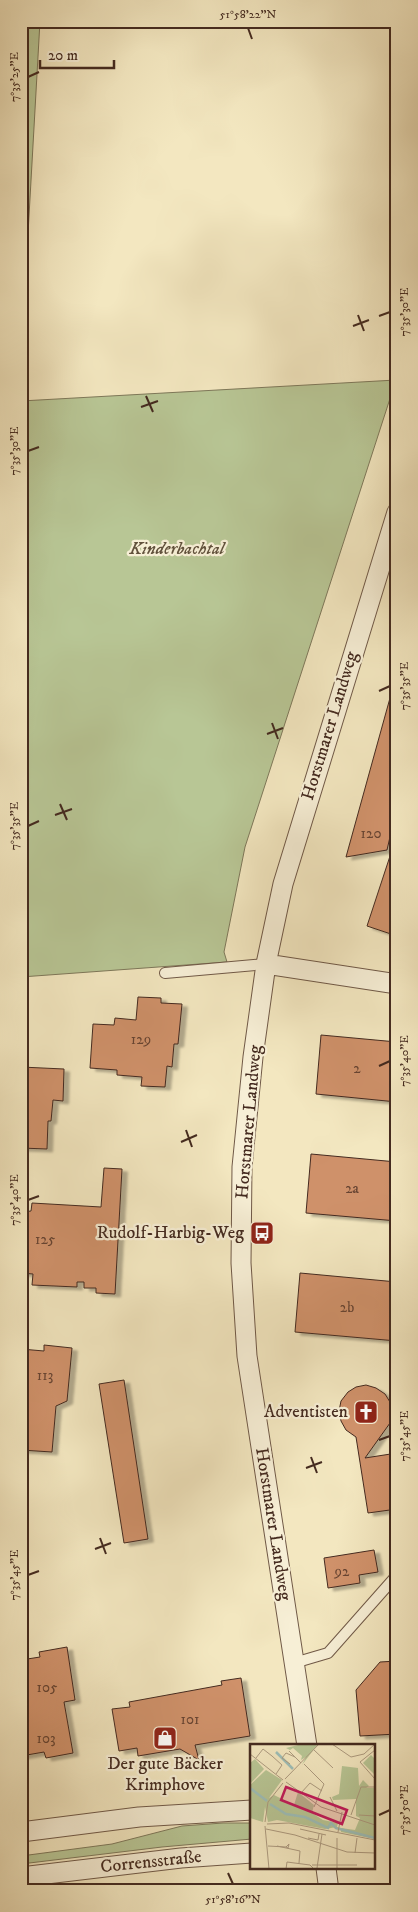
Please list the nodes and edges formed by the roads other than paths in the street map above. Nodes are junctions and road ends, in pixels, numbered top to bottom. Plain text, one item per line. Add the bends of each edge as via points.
1 (397, 512) edge
2 (266, 964) junction
3 (165, 973) dead end
4 (397, 984) edge
5 (397, 1575) edge
6 (294, 1663) junction
7 (307, 1744) edge
8 (250, 1810) edge
9 (21, 1832) edge
10 (250, 1853) edge
11 (326, 1870) edge
12 (21, 1877) edge
13 (329, 1891) edge

1 - 2 street, Horstmarer Landweg via 307,800 283,884
2 - 3 lane
2 - 4 street
2 - 6 street, Horstmarer Landweg via 242,1167 240,1262 247,1356
5 - 6 lane via 328,1653
6 - 7 street, Horstmarer Landweg
8 - 9 street via 156,1816
10 - 12 street, Corrensstraße
11 - 13 street

